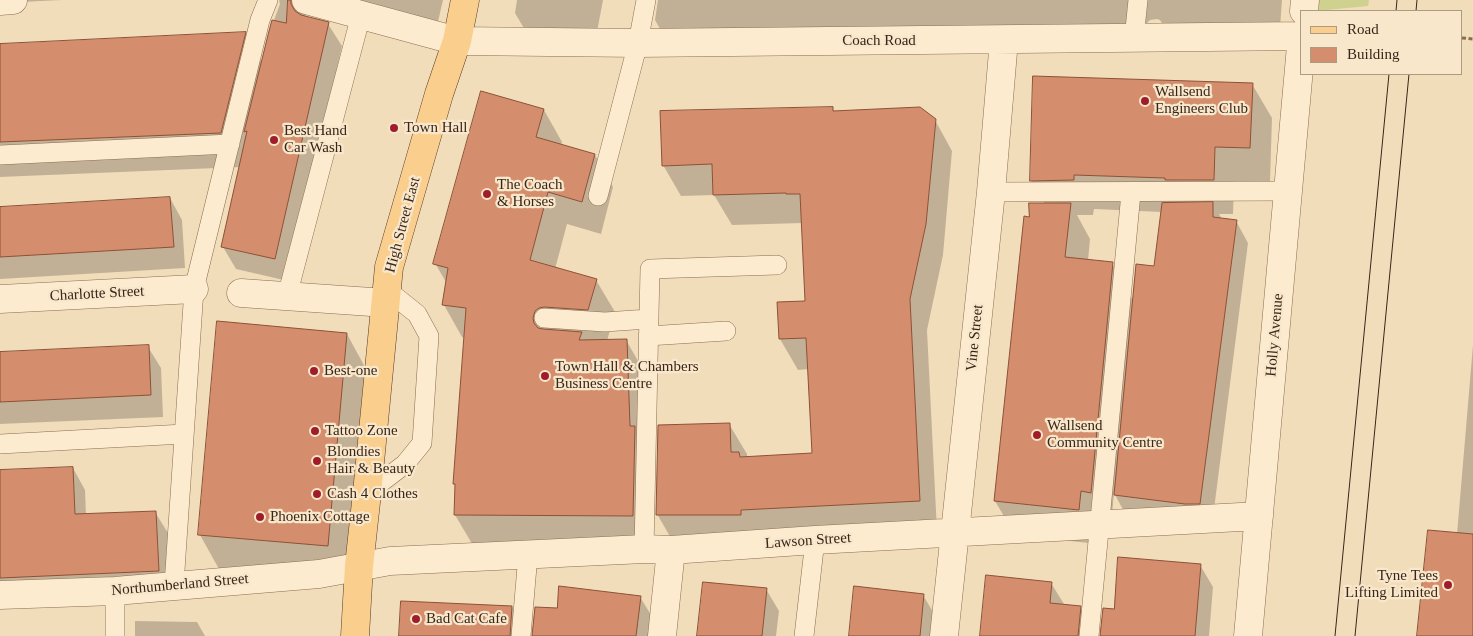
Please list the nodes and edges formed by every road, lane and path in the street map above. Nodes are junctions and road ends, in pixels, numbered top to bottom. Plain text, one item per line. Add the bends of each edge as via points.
1 (13, 0) edge
2 (268, 0) edge
3 (306, 0) edge
4 (465, 0) edge
5 (646, 0) edge
6 (1138, 0) edge
7 (0, 1) edge
8 (361, 15) junction
9 (1300, 35) edge
10 (1134, 39) junction
11 (1004, 40) junction
12 (457, 41) junction
13 (638, 43) junction
14 (1300, 57) edge
15 (230, 144) junction
16 (0, 155) edge
17 (1288, 191) junction
18 (991, 192) junction
19 (1131, 193) junction
20 (598, 196) dead end
21 (778, 265) dead end
22 (194, 289) junction
23 (241, 293) dead end
24 (287, 296) junction
25 (387, 296) junction
26 (0, 299) edge
27 (544, 318) dead end
28 (648, 327) junction
29 (726, 331) dead end
30 (184, 434) junction
31 (0, 444) edge
32 (367, 493) junction
33 (1259, 516) junction
34 (1099, 524) junction
35 (955, 532) junction
36 (815, 540) junction
37 (644, 549) junction
38 (672, 550) junction
39 (528, 554) junction
40 (358, 566) junction
41 (174, 585) junction
42 (116, 591) junction
43 (0, 596) edge
44 (115, 636) edge
45 (355, 636) edge
46 (520, 636) edge
47 (662, 636) edge
48 (804, 636) edge
49 (944, 636) edge
50 (1089, 636) edge
51 (1248, 636) edge

1 - 7 street
2 - 15 lane via 260,20
3 - 8 street, Coach Road
4 - 12 main road, High Street East
5 - 13 lane
6 - 10 lane
8 - 12 street, Coach Road
8 - 24 lane
9 - 10 street, Coach Road
10 - 11 street, Coach Road
11 - 13 street, Coach Road
11 - 18 street, Vine Street
12 - 13 street, Coach Road
12 - 25 main road, High Street East via 397,238
13 - 20 lane
14 - 17 street, Holly Avenue
15 - 16 lane
15 - 22 lane
17 - 19 lane
17 - 33 street, Holly Avenue
18 - 19 lane
18 - 35 street, Vine Street
19 - 34 lane
21 - 28 lane via 650,269
22 - 26 street, Charlotte Street
22 - 30 lane
23 - 24 street
24 - 25 street
25 - 32 main road, High Street East
25 - 32 lane via 417,314 429,336 422,443 405,464
27 - 28 lane
28 - 29 lane
28 - 37 lane
30 - 31 lane
30 - 41 lane
32 - 40 main road, High Street East
33 - 34 street, Lawson Street
33 - 51 street, Holly Avenue
34 - 35 street, Lawson Street
34 - 50 lane
35 - 36 street, Lawson Street
35 - 49 street, Vine Street
36 - 38 street, Lawson Street
36 - 48 lane
37 - 38 street, Lawson Street
37 - 39 street, Lawson Street
38 - 47 street
39 - 40 street, Lawson Street via 390,561
39 - 46 lane
40 - 41 street, Northumberland Street via 319,574
40 - 45 main road, High Street East
41 - 42 street, Northumberland Street
42 - 43 street, Northumberland Street
42 - 44 lane

